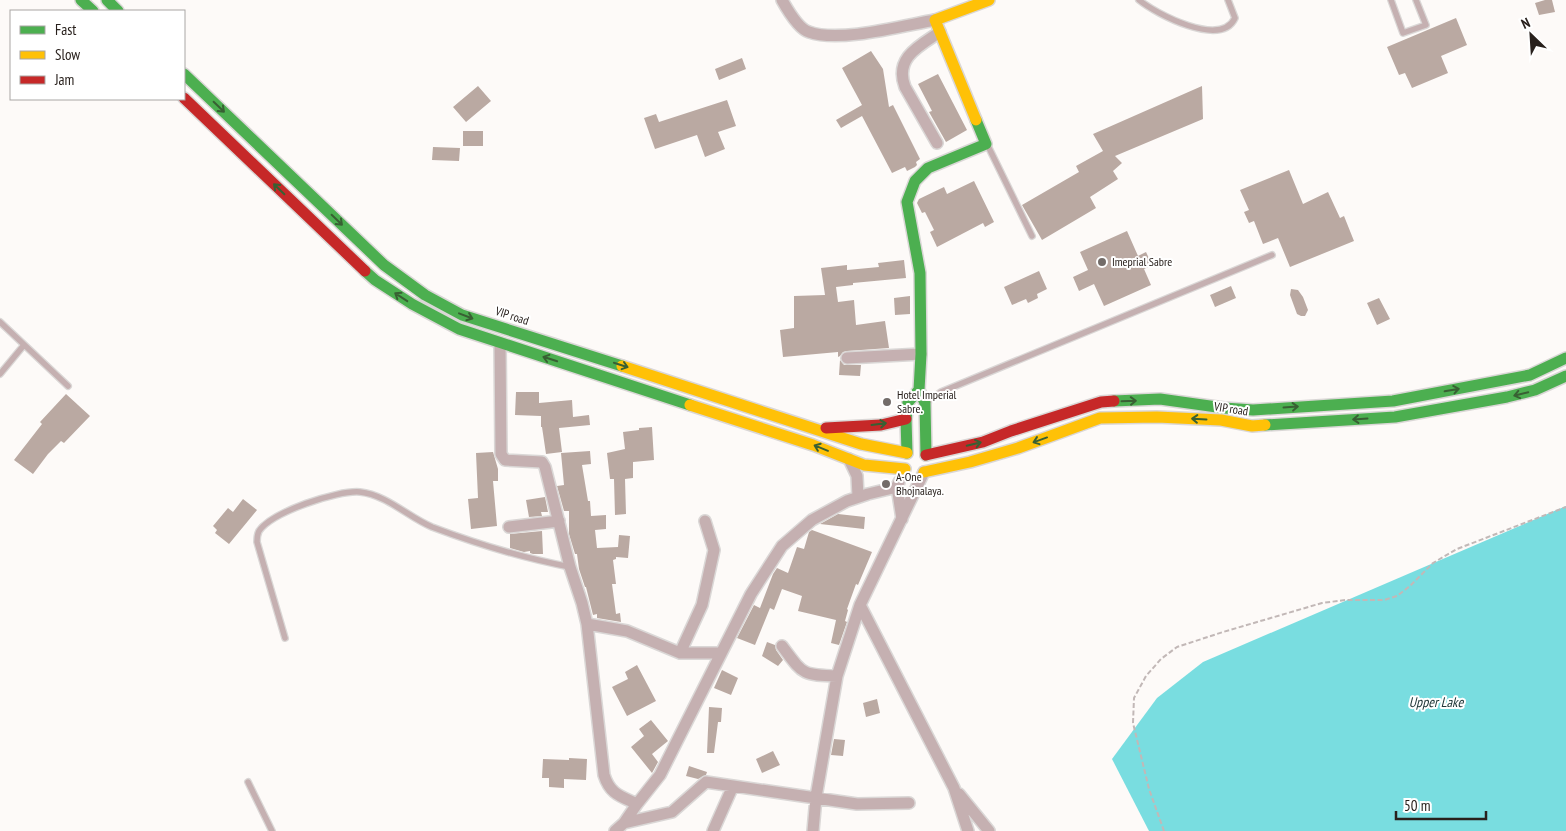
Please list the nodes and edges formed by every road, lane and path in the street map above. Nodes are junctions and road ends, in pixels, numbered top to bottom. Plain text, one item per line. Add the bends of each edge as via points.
1 (82, 0) edge
2 (107, 0) edge
3 (782, 0) edge
4 (989, 0) edge
5 (1139, 0) edge
6 (1228, 0) edge
7 (1391, 0) edge
8 (1416, 0) edge
9 (92, 10) edge
10 (117, 10) edge
11 (935, 20) junction
12 (940, 32) junction
13 (185, 75) edge
14 (185, 99) edge
15 (937, 143) dead end
16 (986, 144) junction
17 (1032, 236) dead end
18 (1272, 255) dead end
19 (0, 322) edge
20 (500, 342) junction
21 (24, 345) junction
22 (921, 354) junction
23 (847, 358) dead end
24 (1566, 358) edge
25 (0, 374) edge
26 (1566, 376) edge
27 (68, 386) dead end
28 (920, 390) junction
29 (925, 403) junction
30 (906, 419) junction
31 (817, 428) junction
32 (907, 453) junction
33 (926, 455) junction
34 (849, 459) junction
35 (904, 469) junction
36 (924, 472) junction
37 (897, 487) junction
38 (858, 498) junction
39 (1566, 507) edge
40 (902, 519) junction
41 (705, 520) dead end
42 (559, 521) junction
43 (509, 527) dead end
44 (570, 568) junction
45 (860, 605) junction
46 (587, 624) junction
47 (285, 638) dead end
48 (782, 646) dead end
49 (680, 653) junction
50 (721, 653) junction
51 (837, 676) junction
52 (248, 782) dead end
53 (732, 786) junction
54 (954, 788) junction
55 (816, 797) junction
56 (910, 803) dead end
57 (637, 804) junction
58 (620, 828) edge
59 (272, 831) edge
60 (713, 831) edge
61 (813, 831) edge
62 (968, 831) edge
63 (989, 831) edge
64 (1164, 831) edge

1 - 9 main road
2 - 10 main road
3 - 11 street via 788,12 807,32 839,37
4 - 11 main road
5 - 6 lane via 1149,9 1176,22 1220,30 1233,23 1235,18
7 - 8 lane via 1403,33 1426,25
11 - 12 main road
12 - 15 street via 918,47 902,66 905,87
12 - 16 main road
13 -> 31 main road, VIP road via 384,265 425,295 462,315
20 -> 14 main road via 459,329 375,280
16 - 17 lane
16 - 22 main road via 928,168 915,181 907,202 920,273
18 - 29 lane via 941,392
19 - 21 lane
34 -> 20 main road
20 - 42 street via 501,454 505,460 544,464
21 - 25 lane
21 - 27 lane
22 - 23 street
22 - 28 main road
33 -> 24 main road, VIP road via 983,442 1101,402 1160,399 1253,410 1394,401 1530,375
26 -> 36 main road, VIP road via 1535,390 1396,417 1252,426 1221,420 1100,418 1018,448
28 - 29 main road
28 - 30 main road via 908,402
29 - 33 main road
31 -> 30 main road via 880,425
30 - 32 main road
31 - 32 main road, VIP road via 880,450
32 - 33 main road via 918,450
32 - 35 main road via 903,460
33 - 36 main road via 929,461
34 - 35 main road via 864,465
34 - 38 street via 857,476
35 - 36 main road via 911,475
35 - 37 street
36 - 40 street
37 - 38 street
37 - 40 street
38 - 50 street via 812,520 782,546 751,594
39 - 64 path via 1457,549 1433,563 1397,596 1384,600 1322,603 1177,647 1161,659 1146,676 1134,698 1133,723 1149,789
40 - 45 street
41 - 49 street via 714,550 702,605
42 - 43 street
42 - 44 street
44 - 46 street
44 - 47 lane via 507,553 431,526 373,495 360,492 325,497 286,512 265,525 257,535 256,542
45 - 51 street
45 - 54 street
46 - 49 street via 627,631
46 - 57 street via 604,775 612,792
48 - 51 street via 806,673
49 - 50 street
50 - 57 street via 660,775
51 - 55 street
52 - 59 lane
53 - 55 street
53 - 58 street via 706,782 672,812
53 - 60 street
54 - 62 street
54 - 63 street
55 - 56 street via 857,804
55 - 61 street
57 - 58 street

